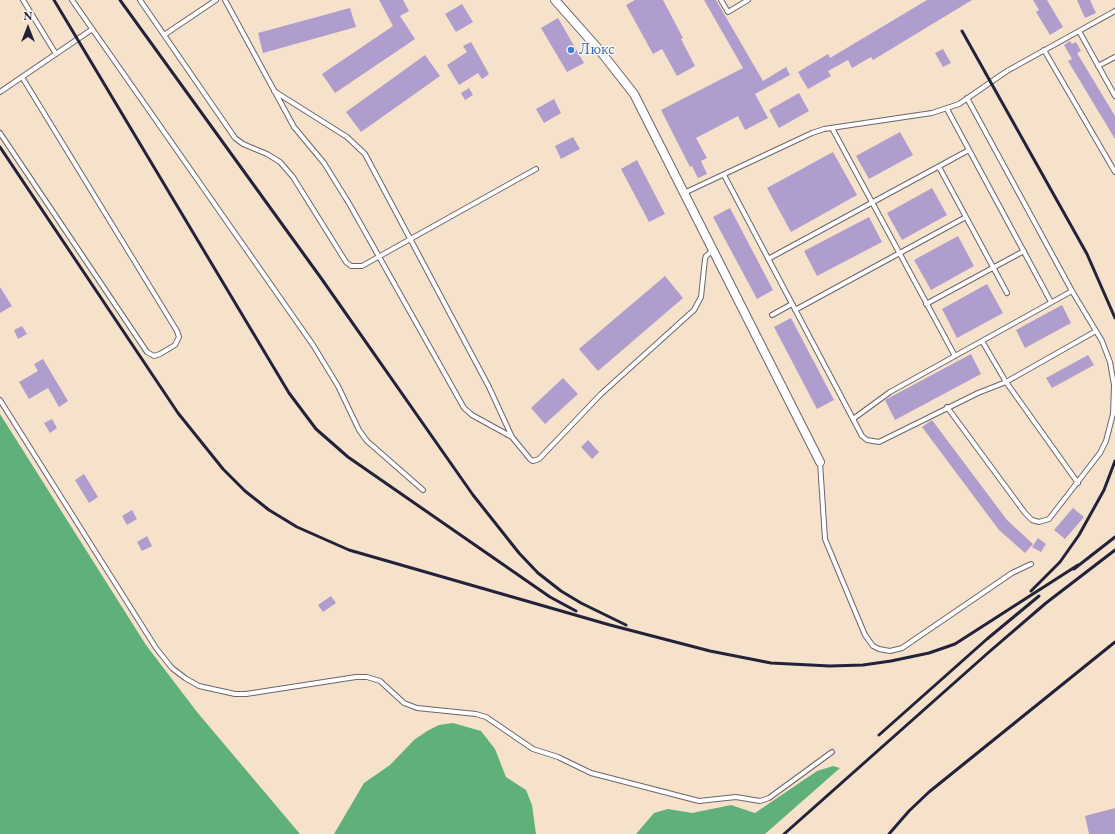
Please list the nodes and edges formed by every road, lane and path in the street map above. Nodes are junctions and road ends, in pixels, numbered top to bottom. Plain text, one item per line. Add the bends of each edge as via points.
1 (23, 0) edge
2 (72, 0) edge
3 (140, 0) edge
4 (216, 0) edge
5 (225, 0) edge
6 (555, 0) edge
7 (721, 0) edge
8 (748, 0) edge
9 (1115, 11) edge
10 (92, 30) junction
11 (1079, 31) junction
12 (164, 35) junction
13 (1044, 50) junction
14 (56, 54) junction
15 (1115, 57) edge
16 (1098, 66) junction
17 (22, 77) junction
18 (274, 90) junction
19 (0, 92) edge
20 (1115, 96) edge
21 (967, 98) junction
22 (947, 109) junction
23 (832, 128) junction
24 (0, 132) edge
25 (969, 150) junction
26 (939, 167) junction
27 (536, 169) dead end
28 (1115, 172) edge
29 (724, 174) junction
30 (684, 193) junction
31 (873, 204) junction
32 (966, 217) junction
33 (411, 239) junction
34 (712, 251) junction
35 (1024, 251) junction
36 (899, 253) junction
37 (379, 257) junction
38 (768, 259) junction
39 (994, 267) junction
40 (1072, 291) junction
41 (1007, 292) dead end
42 (1051, 302) junction
43 (792, 304) junction
44 (926, 304) junction
45 (795, 310) junction
46 (772, 315) dead end
47 (1096, 331) junction
48 (982, 341) junction
49 (955, 356) junction
50 (1006, 382) junction
51 (0, 400) edge
52 (947, 407) junction
53 (853, 419) junction
54 (512, 437) junction
55 (820, 462) joint
56 (1078, 484) junction
57 (423, 490) dead end
58 (1031, 564) dead end
59 (832, 752) dead end

1 - 14 lane
2 - 10 lane
3 - 12 lane
4 - 12 lane
5 - 18 lane
6 - 30 street via 634,94
7 - 8 lane via 728,12
9 - 11 lane
10 - 14 lane
10 - 57 lane via 313,344 360,430 368,441
11 - 13 lane
11 - 16 lane
12 - 37 lane via 235,138 280,162 293,177 346,262 356,267
13 - 21 lane
13 - 28 lane
14 - 17 lane
15 - 16 lane
16 - 20 lane
17 - 19 lane
17 - 24 lane via 178,331 179,337 175,344 154,356 147,352
18 - 33 lane via 324,121 356,145 374,170
18 - 37 lane via 294,127 324,163
21 - 22 lane
21 - 40 lane
22 - 23 lane
22 - 25 lane
23 - 29 lane via 812,133
23 - 31 lane
25 - 26 lane
25 - 35 lane
26 - 31 lane
26 - 32 lane
27 - 33 lane
29 - 30 lane
29 - 38 lane
30 - 34 street
31 - 36 lane
31 - 38 lane
32 - 36 lane
32 - 39 lane
33 - 37 lane
33 - 54 lane via 489,387
34 - 54 lane via 704,259 700,297 694,310 601,394 539,459 530,459
34 - 55 street
35 - 39 lane
35 - 42 lane
36 - 44 lane
36 - 45 lane
37 - 54 lane via 464,408
38 - 43 lane
39 - 41 lane
39 - 44 lane
40 - 42 lane
40 - 47 lane
42 - 48 lane
43 - 45 lane
43 - 46 lane
44 - 49 lane
45 - 53 lane
47 - 50 lane
47 - 56 lane via 1113,372 1113,414 1100,453
48 - 49 lane
48 - 50 lane
49 - 53 lane via 890,392
50 - 52 lane
50 - 56 lane
51 - 59 lane via 156,648 172,668 199,686 246,694 368,677 380,681 404,703 417,708 486,717 533,749 558,757 591,773 699,801 736,797 760,801 769,798
52 - 53 lane via 879,442 867,440 862,436
52 - 56 lane via 1024,514 1032,520 1039,522 1049,519
55 - 58 lane via 825,539 865,635 873,646 879,649 890,651 902,648 1012,573

